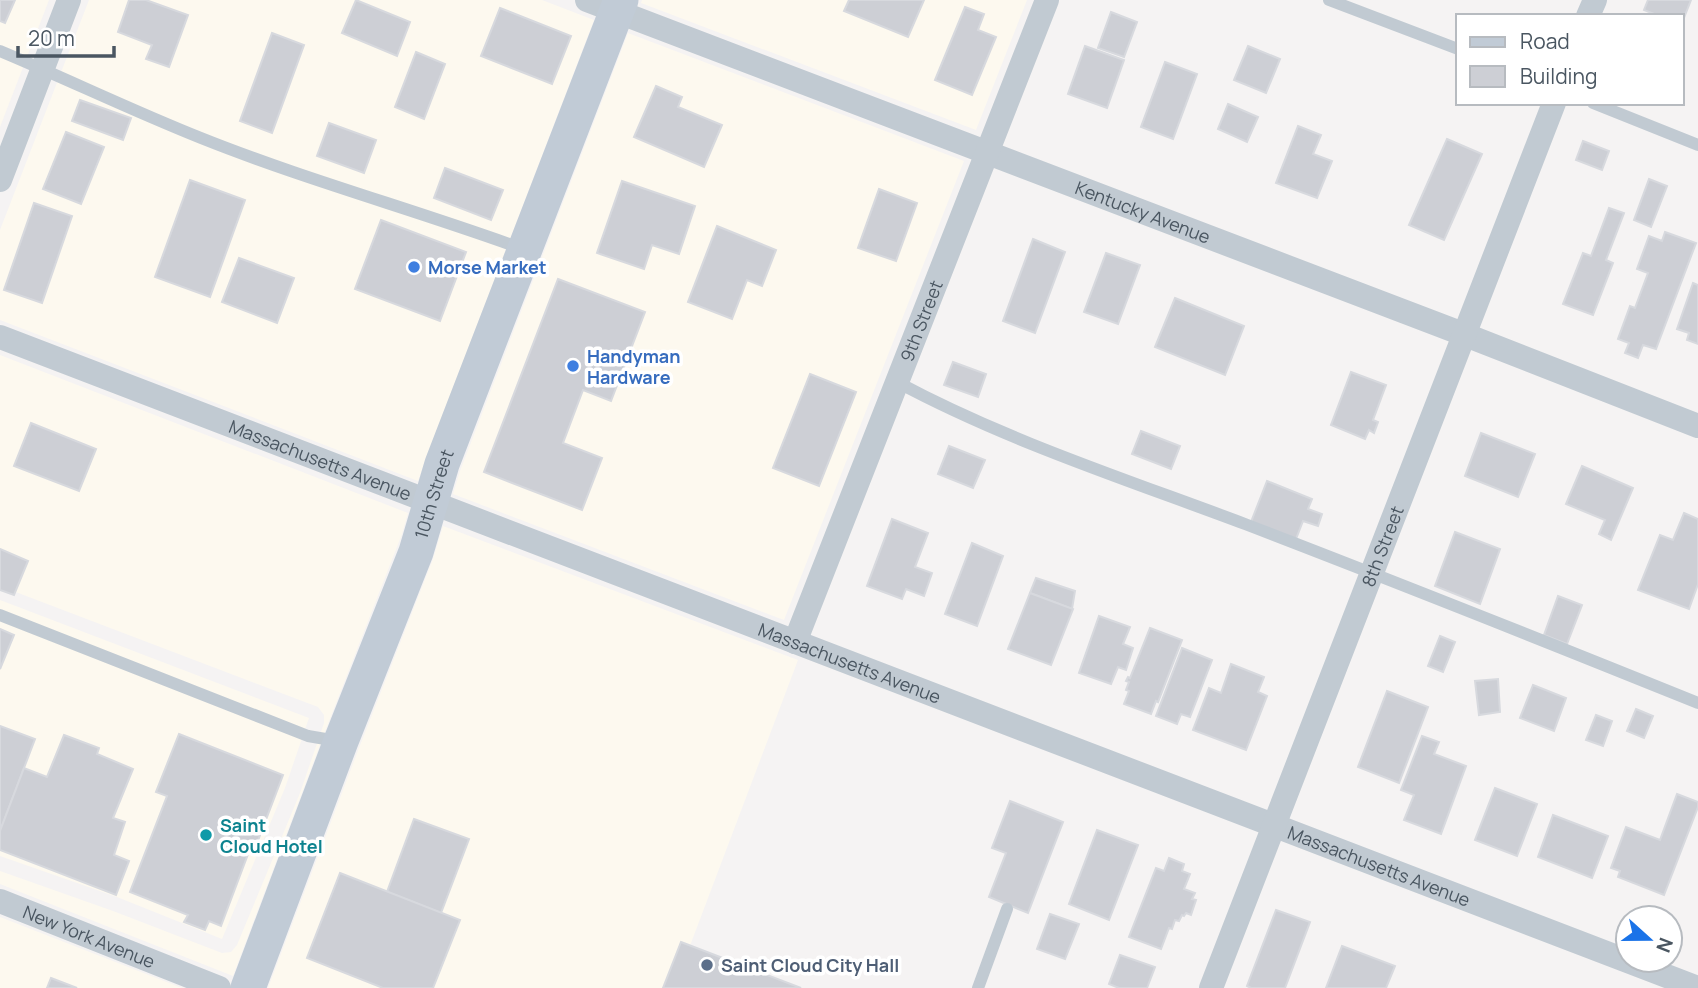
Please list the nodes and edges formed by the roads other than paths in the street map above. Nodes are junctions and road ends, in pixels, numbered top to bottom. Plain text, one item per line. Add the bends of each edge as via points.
1 (69, 0) edge
2 (1047, 0) edge
3 (1329, 0) edge
4 (608, 4) edge
5 (1456, 48) edge
6 (0, 51) edge
7 (43, 68) junction
8 (1553, 105) edge
9 (1598, 105) edge
10 (1698, 145) edge
11 (988, 152) junction
12 (0, 180) edge
13 (526, 250) junction
14 (1463, 334) junction
15 (0, 337) edge
16 (897, 382) junction
17 (1698, 426) edge
18 (431, 503) junction
19 (1371, 572) junction
20 (0, 615) edge
21 (795, 642) junction
22 (1698, 703) edge
23 (341, 741) junction
24 (1274, 824) junction
25 (0, 901) edge
26 (1007, 909) dead end
27 (219, 988) edge
28 (248, 988) edge
29 (978, 988) edge
30 (1211, 988) edge
31 (1698, 988) edge

1 - 7 street
2 - 11 street, 9th Street
3 - 5 lane
4 - 11 street, Kentucky Avenue
4 - 13 street, 10th Street
6 - 7 lane
7 - 12 street
7 - 13 lane via 201,138
8 - 14 street, 8th Street
9 - 10 lane
11 - 14 street, Kentucky Avenue
11 - 16 street, 9th Street
13 - 18 street, 10th Street
14 - 17 street, Kentucky Avenue
14 - 19 street, 8th Street
15 - 18 street, Massachusetts Avenue
16 - 19 lane via 1024,441
16 - 21 street, 9th Street
18 - 21 street, Massachusetts Avenue
18 - 23 street, 10th Street
19 - 22 lane
19 - 24 street, 8th Street
20 - 23 lane via 308,736
21 - 24 street, Massachusetts Avenue
23 - 28 street, 10th Street
24 - 30 street, 8th Street
24 - 31 street, Massachusetts Avenue
25 - 27 street, New York Avenue
26 - 29 lane

